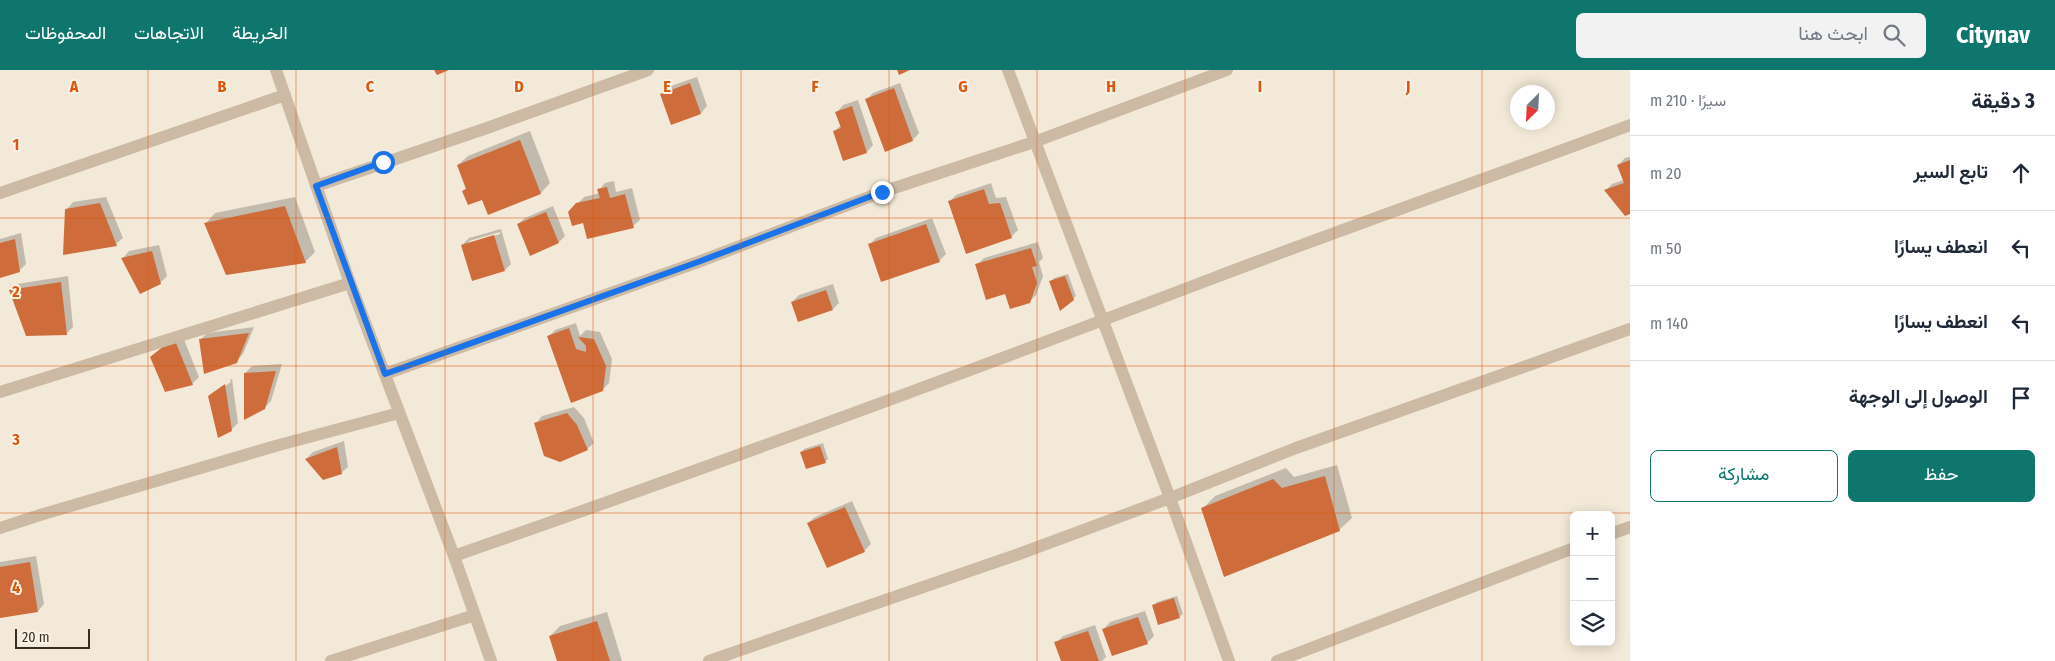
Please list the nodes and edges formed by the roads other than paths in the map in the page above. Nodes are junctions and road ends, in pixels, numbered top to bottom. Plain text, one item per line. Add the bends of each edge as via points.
1 (276, 70) edge
2 (648, 70) edge
3 (1008, 70) edge
4 (1227, 70) edge
5 (285, 95) junction
6 (1630, 125) edge
7 (1034, 142) junction
8 (316, 186) junction
9 (0, 192) edge
10 (350, 283) junction
11 (1103, 322) junction
12 (1630, 329) edge
13 (385, 374) junction
14 (0, 392) edge
15 (399, 413) junction
16 (1170, 498) junction
17 (1630, 527) edge
18 (0, 528) edge
19 (1615, 533) edge
20 (1570, 550) edge
21 (454, 556) junction
22 (475, 615) junction
23 (331, 661) edge
24 (490, 661) edge
25 (709, 661) edge
26 (1229, 661) edge
27 (1277, 661) edge

1 - 5 street
2 - 8 street
3 - 7 street
4 - 7 street
5 - 8 street
5 - 9 street
6 - 11 street
7 - 11 street
7 - 13 street via 882,192
8 - 10 street
10 - 13 street
10 - 14 street
11 - 16 street
11 - 21 street
12 - 16 street via 1296,448
13 - 15 street
15 - 18 street
15 - 21 street
16 - 25 street
16 - 26 street
17 - 19 street
20 - 27 street
21 - 22 street
22 - 23 street
22 - 24 street

